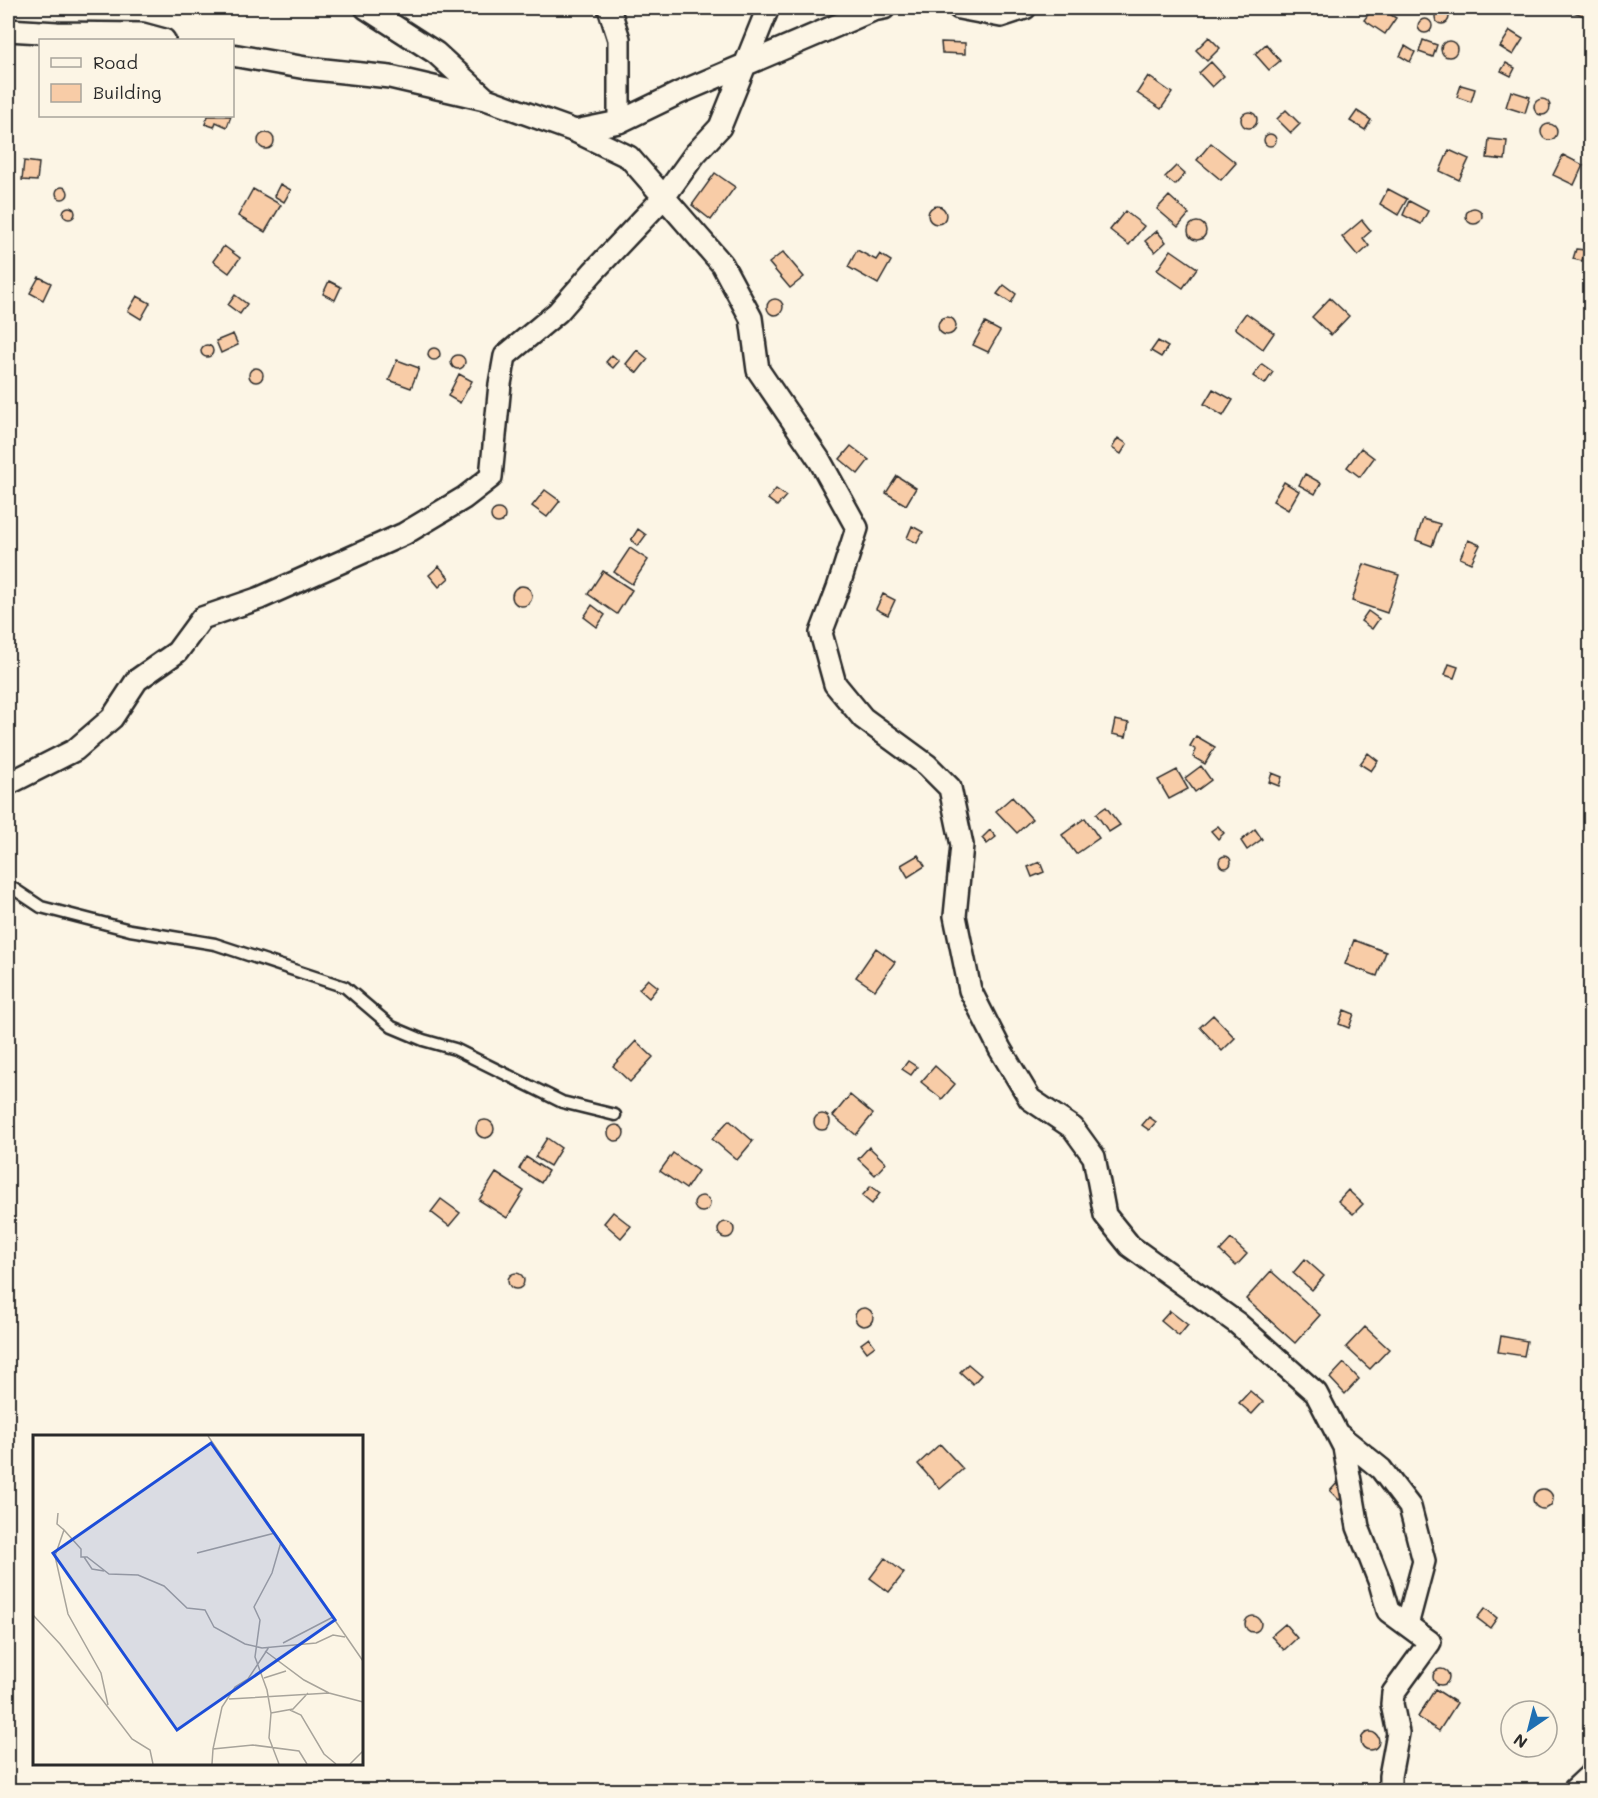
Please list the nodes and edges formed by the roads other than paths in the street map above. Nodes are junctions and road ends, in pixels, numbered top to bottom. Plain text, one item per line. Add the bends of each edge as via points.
1 (366, 8) edge
2 (609, 8) edge
3 (768, 8) edge
4 (884, 8) edge
5 (959, 8) edge
6 (1025, 8) edge
7 (8, 30) edge
8 (160, 39) edge
9 (234, 56) edge
10 (746, 64) junction
11 (486, 99) junction
12 (620, 122) junction
13 (575, 130) junction
14 (664, 197) junction
15 (8, 784) edge
16 (8, 885) edge
17 (615, 1115) dead end
18 (1337, 1433) junction
19 (1407, 1625) junction
20 (1590, 1775) edge
21 (1390, 1791) edge
22 (1574, 1791) edge

1 - 11 street via 436,53
2 - 12 street via 619,39
3 - 10 street
4 - 10 street
5 - 6 street via 1001,16
7 - 8 street via 142,34
9 - 11 street via 390,77
10 - 12 street
10 - 14 street via 720,126
11 - 13 street
12 - 13 street
13 - 14 street via 628,157
14 - 15 street via 558,312 505,356 490,477 464,498 404,534 260,598 202,618 177,652 137,680 111,718 75,750
14 - 18 street via 722,264 751,318 758,370 820,461 856,528 821,633 835,684 863,718 927,765 950,788 962,845 955,916 970,990 999,1049 1030,1099 1072,1128 1094,1157 1105,1215 1130,1246 1237,1323 1316,1393
16 - 17 lane via 41,907 130,930 215,944 345,987 392,1027 455,1050 562,1102
18 - 19 street via 1344,1448 1359,1527 1388,1611
18 - 19 street via 1381,1469 1410,1506 1424,1561
19 - 21 street via 1430,1642 1393,1693 1398,1733
20 - 22 street

